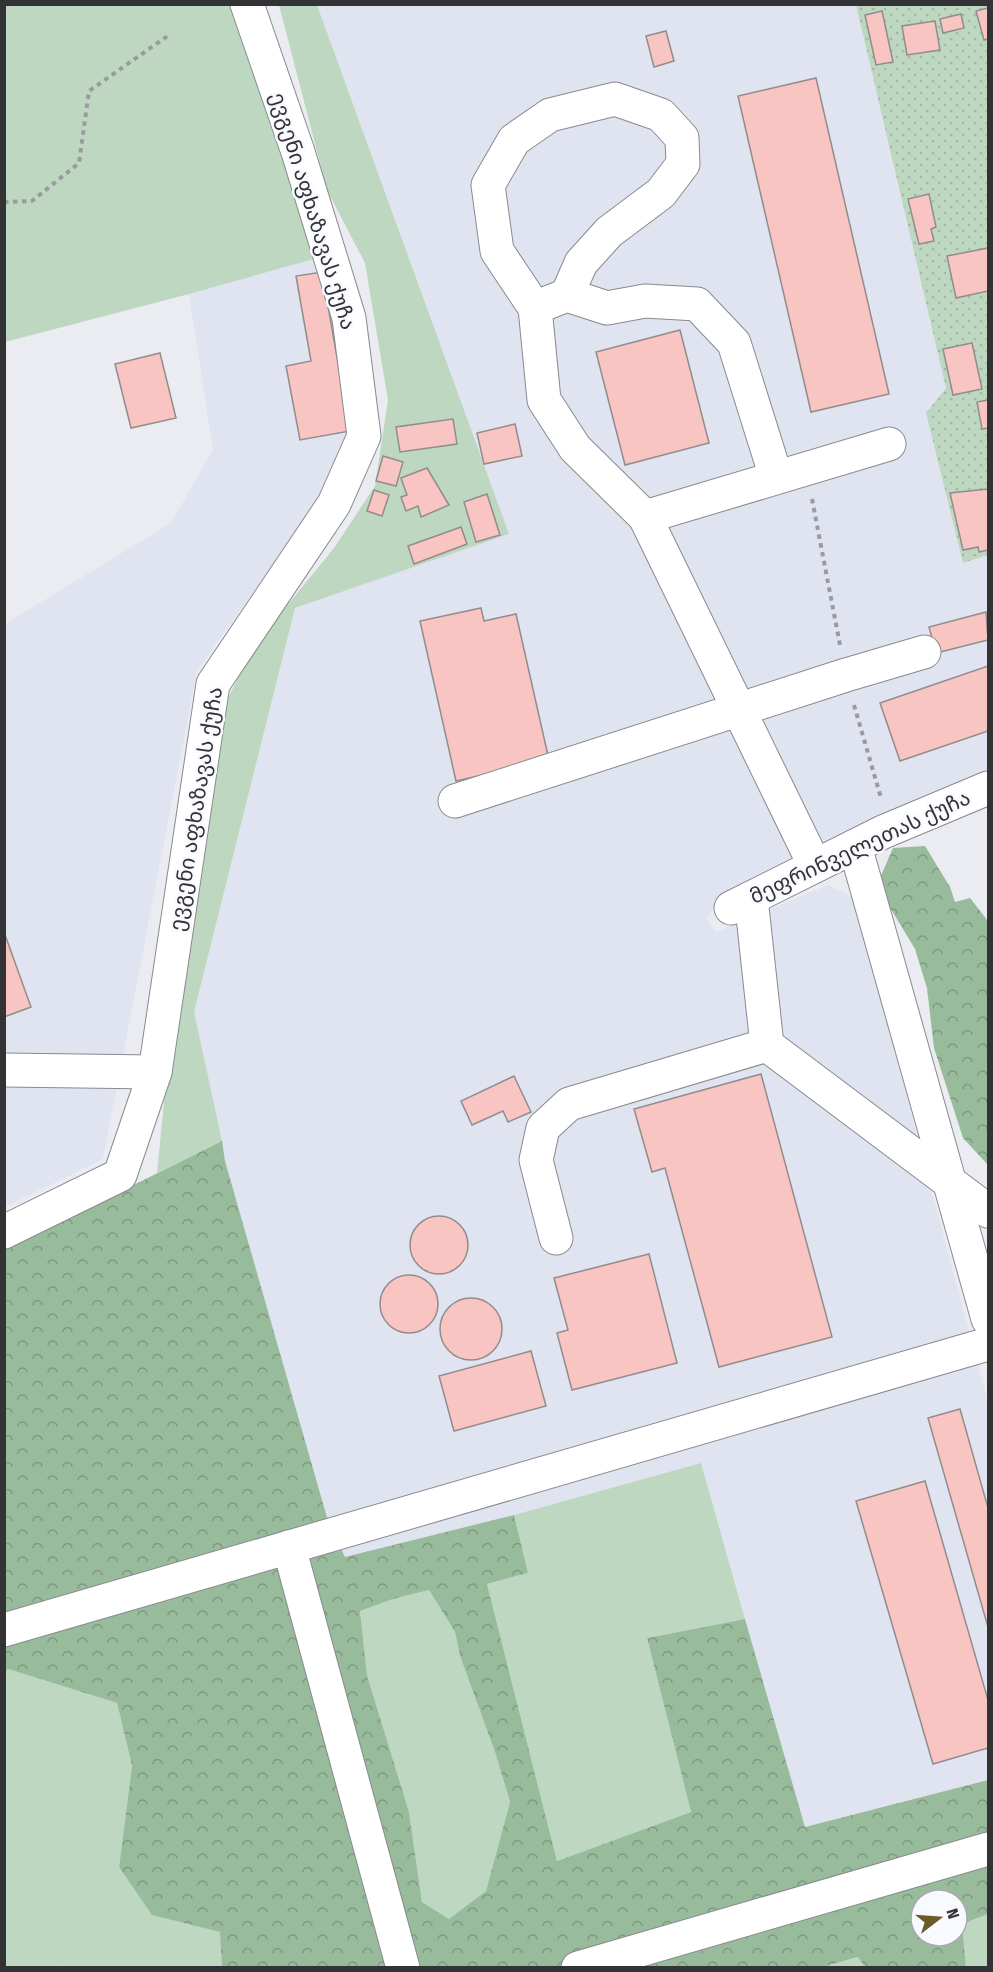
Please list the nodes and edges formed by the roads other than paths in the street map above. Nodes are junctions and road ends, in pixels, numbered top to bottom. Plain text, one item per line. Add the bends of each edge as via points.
1 (247, 4) edge
2 (567, 295) junction
3 (535, 308) junction
4 (889, 444) dead end
5 (776, 477) junction
6 (645, 517) junction
7 (924, 652) dead end
8 (739, 709) junction
9 (987, 793) edge
10 (455, 801) dead end
11 (855, 846) junction
12 (816, 866) junction
13 (767, 1045) junction
14 (4, 1070) edge
15 (155, 1072) junction
16 (951, 1185) junction
17 (988, 1211) edge
18 (4, 1232) edge
19 (556, 1238) dead end
20 (988, 1319) edge
21 (988, 1344) edge
22 (289, 1547) junction
23 (4, 1630) edge
24 (988, 1849) edge
25 (403, 1968) edge
26 (578, 1968) edge

1 - 15 street, ევგენი აფხაზავას ქუჩა via 349,318 364,436 334,504 213,684
2 - 3 street
2 - 3 street via 581,263 609,232 661,194 683,164 682,138 661,115 615,99 550,115 514,140 488,184 497,250
2 - 5 street via 607,308 645,301 697,304 734,343
3 - 6 street via 544,400 575,448
4 - 5 street
5 - 6 street
6 - 8 street
7 - 8 street
8 - 10 street
8 - 12 street
9 - 11 street, მეფრინველეთას ქუჩა
11 - 12 street, მეფრინველეთას ქუჩა
11 - 16 street
12 - 13 street, მეფრინველეთას ქუჩა via 741,903
13 - 16 street
13 - 19 street via 569,1104 543,1128 536,1160
14 - 15 street
15 - 18 street, ევგენი აფხაზავას ქუჩა via 120,1175
16 - 17 street
16 - 20 street
21 - 22 street
22 - 23 street
22 - 25 street
24 - 26 street

